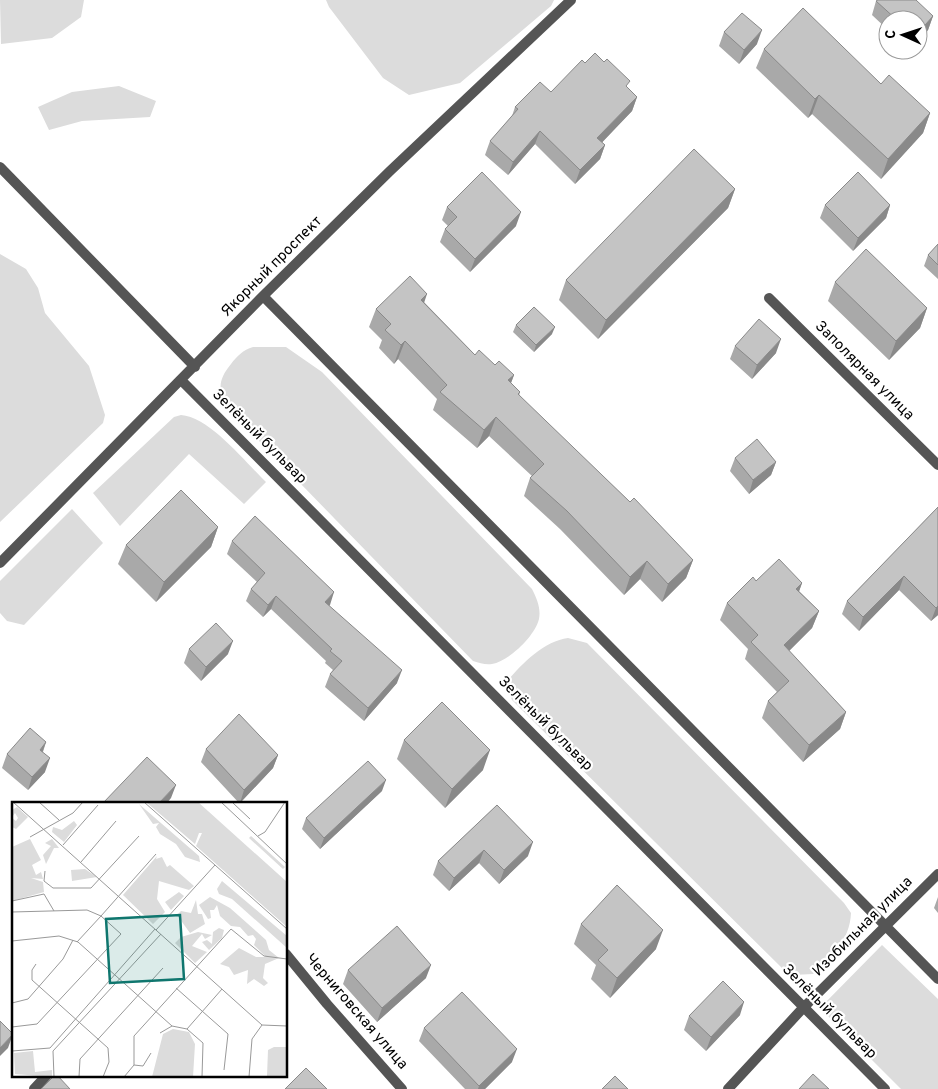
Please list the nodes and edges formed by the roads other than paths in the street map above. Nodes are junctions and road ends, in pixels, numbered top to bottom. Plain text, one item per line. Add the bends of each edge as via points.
1 (571, 0) edge
2 (0, 167) edge
3 (263, 296) junction
4 (769, 298) dead end
5 (195, 367) junction
6 (182, 381) junction
7 (938, 465) edge
8 (0, 563) edge
9 (938, 874) edge
10 (885, 926) junction
11 (288, 956) edge
12 (938, 979) edge
13 (803, 1008) junction
14 (46, 1076) edge
15 (34, 1089) edge
16 (402, 1089) edge
17 (728, 1089) edge
18 (885, 1089) edge

1 - 3 street, Якорный проспект
2 - 5 street
3 - 5 street, Якорный проспект
3 - 10 street
4 - 7 street, Заполярная улица
5 - 6 street, Якорный проспект
6 - 8 street, Якорный проспект
6 - 13 street, Зелёный бульвар
9 - 10 street, Изобильная улица
10 - 12 street
10 - 13 street, Изобильная улица
11 - 16 street, Черниговская улица
13 - 17 street, Изобильная улица
13 - 18 street, Зелёный бульвар
14 - 15 street

